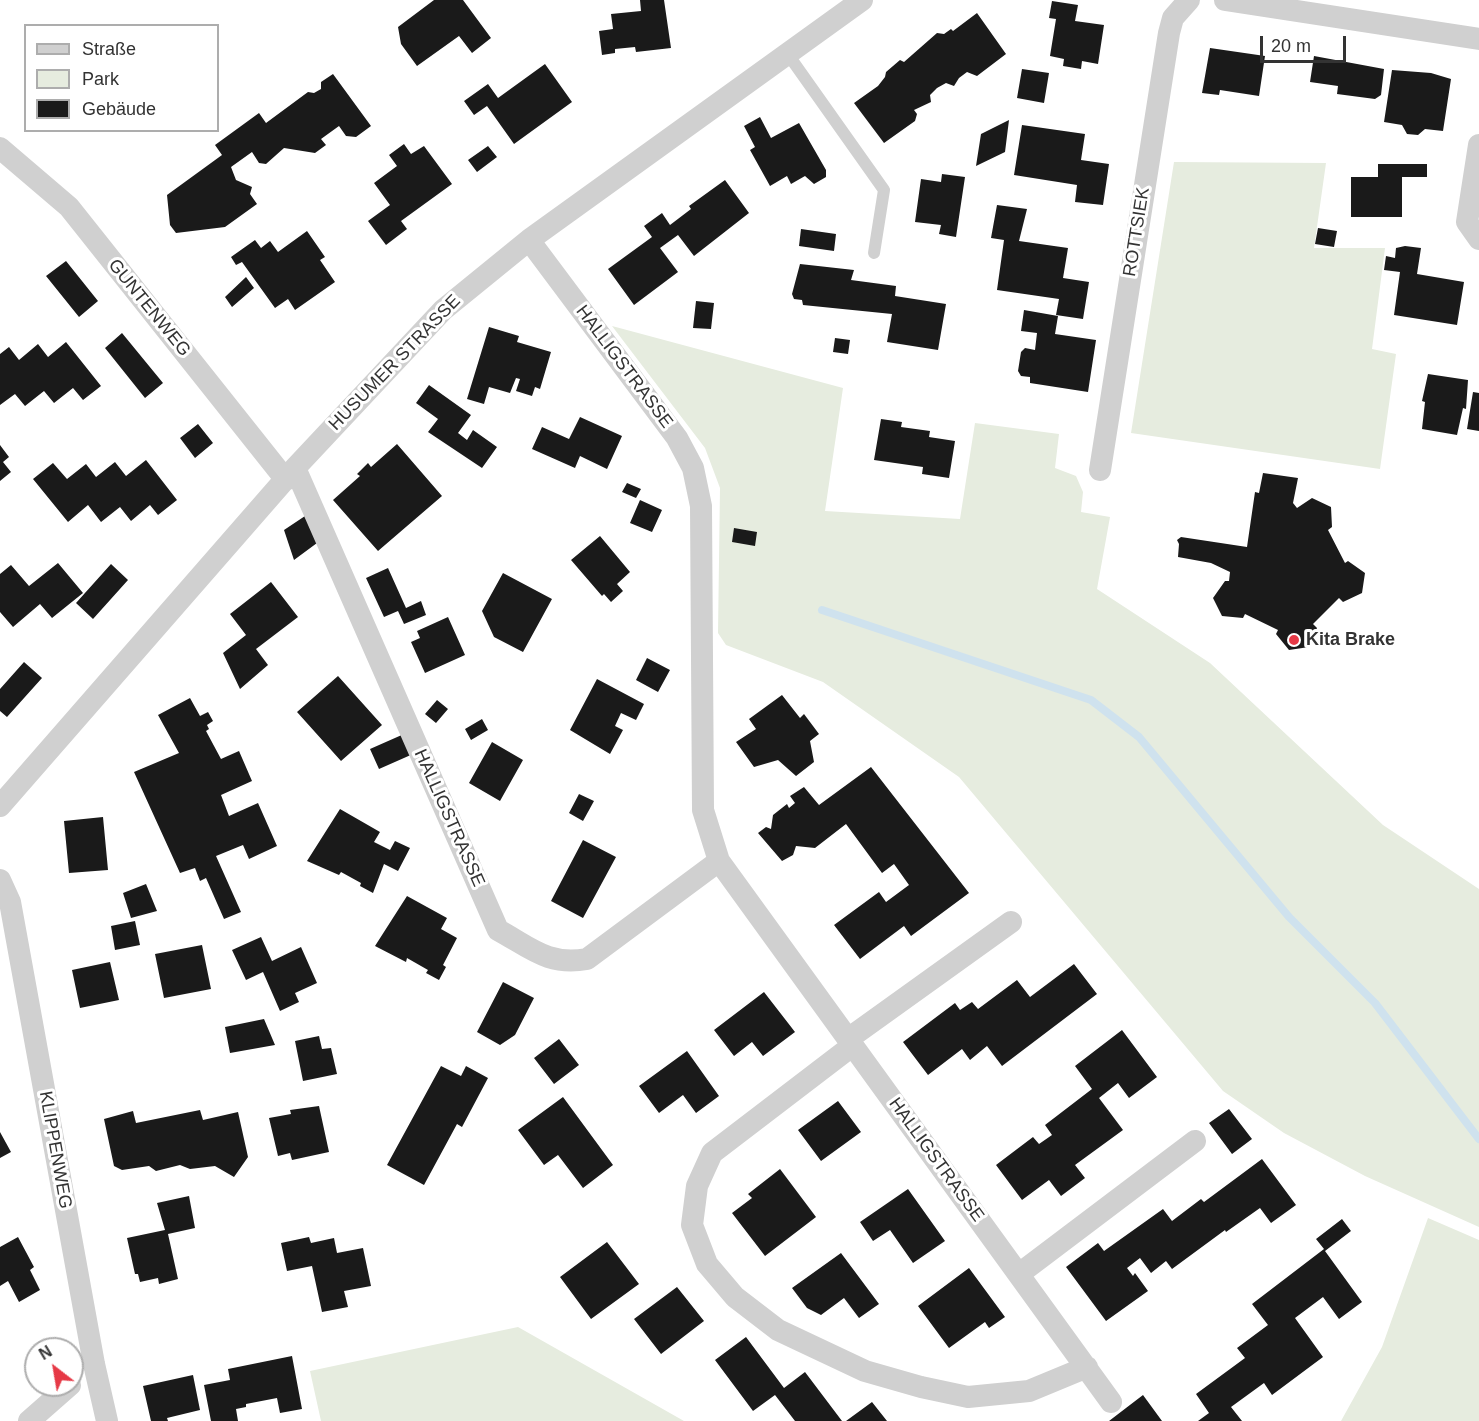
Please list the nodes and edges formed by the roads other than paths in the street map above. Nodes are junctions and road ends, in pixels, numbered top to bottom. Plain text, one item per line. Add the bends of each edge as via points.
1 (862, 0) edge
2 (1189, 0) edge
3 (1225, 0) edge
4 (1479, 39) edge
5 (787, 53) junction
6 (1479, 145) edge
7 (0, 148) edge
8 (1479, 238) edge
9 (529, 240) junction
10 (874, 253) dead end
11 (1100, 470) dead end
12 (291, 474) junction
13 (0, 806) edge
14 (719, 861) junction
15 (0, 880) edge
16 (1011, 922) dead end
17 (850, 1042) junction
18 (1195, 1141) dead end
19 (1020, 1274) junction
20 (94, 1364) junction
21 (1088, 1367) junction
22 (84, 1373) edge
23 (56, 1397) edge
24 (1111, 1402) dead end
25 (29, 1421) edge
26 (107, 1421) edge

1 - 5 street, HUSUMER STRASSE
2 - 11 street, ROTTSIEK via 1173,18 1169,33
3 - 4 street
5 - 9 street, HUSUMER STRASSE
5 - 10 lane via 884,190
6 - 8 street via 1467,222
7 - 12 street, GUNTENWEG via 69,207
9 - 12 street, HUSUMER STRASSE via 443,310
9 - 14 street, HALLIGSTRASSE via 677,438 693,468 701,506 703,810
12 - 13 street, HUSUMER STRASSE
12 - 14 street, HALLIGSTRASSE via 498,930 552,960 587,959
14 - 17 street, HALLIGSTRASSE
15 - 20 street, KLIPPENWEG via 10,902
16 - 17 street
17 - 19 street, HALLIGSTRASSE
17 - 21 street via 712,1153 697,1186 692,1225 707,1264 735,1297 778,1330 865,1371 921,1387 968,1396 1029,1391
18 - 19 street
19 - 21 street, HALLIGSTRASSE
20 - 22 street
20 - 26 street, KLIPPENWEG
21 - 24 street, HALLIGSTRASSE
23 - 25 street

